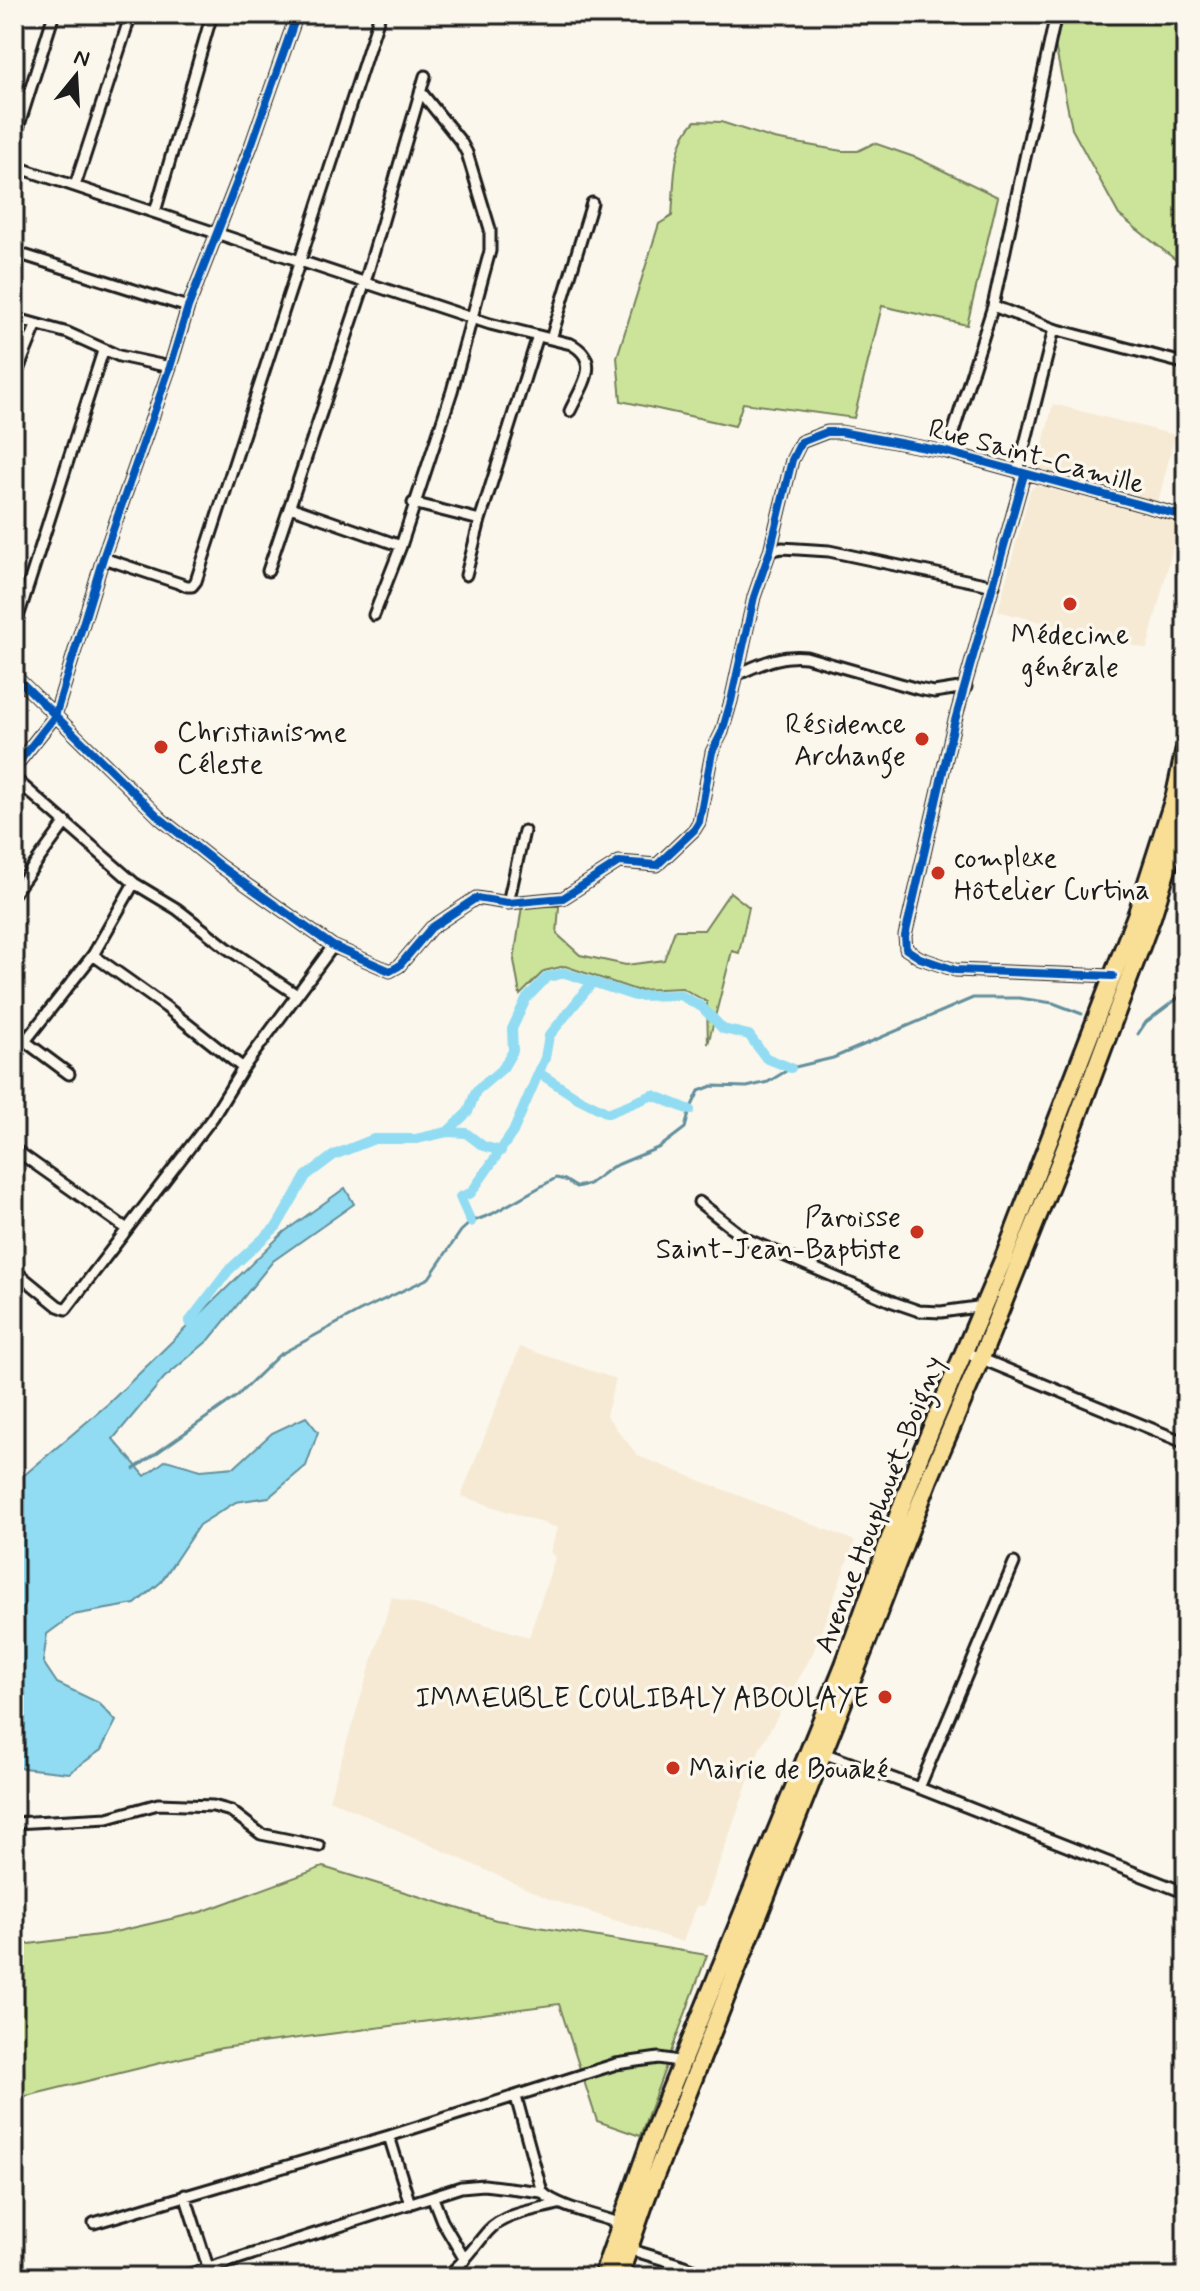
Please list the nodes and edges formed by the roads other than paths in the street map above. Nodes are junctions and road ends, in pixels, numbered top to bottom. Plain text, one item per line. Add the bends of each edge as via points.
1 (54, 14) edge
2 (131, 14) edge
3 (212, 14) edge
4 (297, 14) edge
5 (380, 14) edge
6 (1056, 14) edge
7 (425, 76) dead end
8 (421, 92) junction
9 (14, 141) edge
10 (14, 166) edge
11 (75, 186) junction
12 (592, 203) dead end
13 (155, 212) junction
14 (218, 233) junction
15 (14, 252) edge
16 (300, 262) junction
17 (365, 282) junction
18 (993, 306) junction
19 (188, 307) junction
20 (473, 317) junction
21 (14, 318) edge
22 (36, 326) junction
23 (1054, 329) junction
24 (538, 336) junction
25 (551, 339) junction
26 (103, 351) junction
27 (1183, 363) dead end
28 (170, 367) junction
29 (14, 380) edge
30 (570, 411) dead end
31 (947, 452) junction
32 (1021, 473) junction
33 (413, 503) junction
34 (290, 507) junction
35 (1186, 517) edge
36 (480, 520) junction
37 (401, 546) junction
38 (770, 551) junction
39 (103, 558) junction
40 (268, 571) dead end
41 (466, 575) dead end
42 (994, 586) junction
43 (374, 615) dead end
44 (14, 630) edge
45 (738, 674) junction
46 (14, 675) edge
47 (966, 687) junction
48 (55, 716) junction
49 (1186, 744) edge
50 (14, 768) edge
51 (14, 778) edge
52 (1186, 808) edge
53 (66, 822) junction
54 (524, 831) dead end
55 (134, 883) junction
56 (14, 893) edge
57 (508, 903) junction
58 (333, 946) junction
59 (93, 955) junction
60 (1113, 976) junction
61 (297, 995) junction
62 (14, 1033) edge
63 (26, 1040) junction
64 (243, 1068) junction
65 (69, 1074) dead end
66 (14, 1149) edge
67 (699, 1202) dead end
68 (127, 1229) junction
69 (14, 1270) edge
70 (984, 1306) junction
71 (973, 1355) junction
72 (1186, 1443) edge
73 (1014, 1563) dead end
74 (823, 1753) junction
75 (919, 1788) junction
76 (14, 1823) edge
77 (319, 1846) dead end
78 (1186, 1893) edge
79 (691, 2064) junction
80 (516, 2097) junction
81 (389, 2136) junction
82 (542, 2192) junction
83 (185, 2195) junction
84 (433, 2198) junction
85 (410, 2204) junction
86 (558, 2204) junction
87 (94, 2223) dead end
88 (619, 2223) junction
89 (628, 2249) junction
90 (465, 2260) junction
91 (208, 2267) junction
92 (181, 2277) edge
93 (446, 2277) edge
94 (602, 2277) edge
95 (619, 2277) edge
96 (714, 2277) edge

1 - 9 street
2 - 11 street
3 - 13 street
4 - 14 street
5 - 16 street
6 - 18 street
7 - 8 street
8 - 17 street
8 - 20 street via 467,153 490,229 490,251
10 - 11 street
11 - 13 street
12 - 25 street
13 - 14 street
14 - 16 street
14 - 19 street
15 - 19 street
16 - 17 street
16 - 39 street via 194,584
17 - 20 street
17 - 34 street
18 - 23 street
18 - 31 street
19 - 28 street
20 - 24 street
20 - 33 street
21 - 22 street
22 - 26 street via 68,333
22 - 29 street
23 - 27 street
23 - 32 street
24 - 25 street
24 - 36 street
25 - 30 street via 571,344 587,357 588,372
26 - 28 street
26 - 44 street
28 - 39 street
31 - 32 street, Rue Saint-Camille
31 - 38 street, Rue Saint-Camille via 841,432 801,442
32 - 35 street, Rue Saint-Camille
32 - 42 street
33 - 36 street
33 - 37 street
34 - 37 street
34 - 40 street
36 - 41 street
37 - 43 street
38 - 42 street via 829,551
38 - 45 street
39 - 48 street
42 - 47 street
45 - 47 street via 792,655 934,692
45 - 57 street via 712,752 699,822 665,860 650,866 619,862 563,898
46 - 48 street
47 - 60 street via 930,818 906,949 955,970
48 - 50 street
48 - 58 street via 161,819
49 - 60 highway, Avenue Houphouët-Boigny via 1175,795
51 - 53 street
52 - 71 highway, Avenue Houphouët-Boigny via 1130,979
53 - 55 street
53 - 56 street
54 - 57 street
55 - 59 street
55 - 61 street
57 - 58 street via 476,898 431,928 390,971
58 - 61 street
59 - 63 street
59 - 64 street
60 - 70 highway, Avenue Houphouët-Boigny
61 - 64 street
62 - 63 street
63 - 65 street
64 - 68 street via 213,1117
66 - 68 street
67 - 70 street via 746,1239 893,1302 919,1311
68 - 69 street via 66,1309
70 - 71 highway, Avenue Houphouët-Boigny
71 - 72 street
71 - 74 highway, Avenue Houphouët-Boigny
71 - 79 highway, Avenue Houphouët-Boigny via 919,1458
73 - 75 street
74 - 75 street
74 - 79 highway, Avenue Houphouët-Boigny
75 - 78 street
76 - 77 street via 108,1818 158,1804 213,1806 231,1811 261,1834
79 - 80 street via 659,2058 616,2064
79 - 88 highway, Avenue Houphouët-Boigny
79 - 89 highway, Avenue Houphouët-Boigny
80 - 81 street
80 - 82 street
81 - 83 street
81 - 85 street
82 - 84 street via 484,2185
82 - 86 street
83 - 87 street
83 - 91 street
84 - 85 street
84 - 90 street
85 - 91 street
86 - 88 street
86 - 90 street via 499,2222
88 - 94 highway, Avenue Houphouët-Boigny
89 - 95 highway, Avenue Houphouët-Boigny
89 - 96 street
90 - 93 street
91 - 92 street

